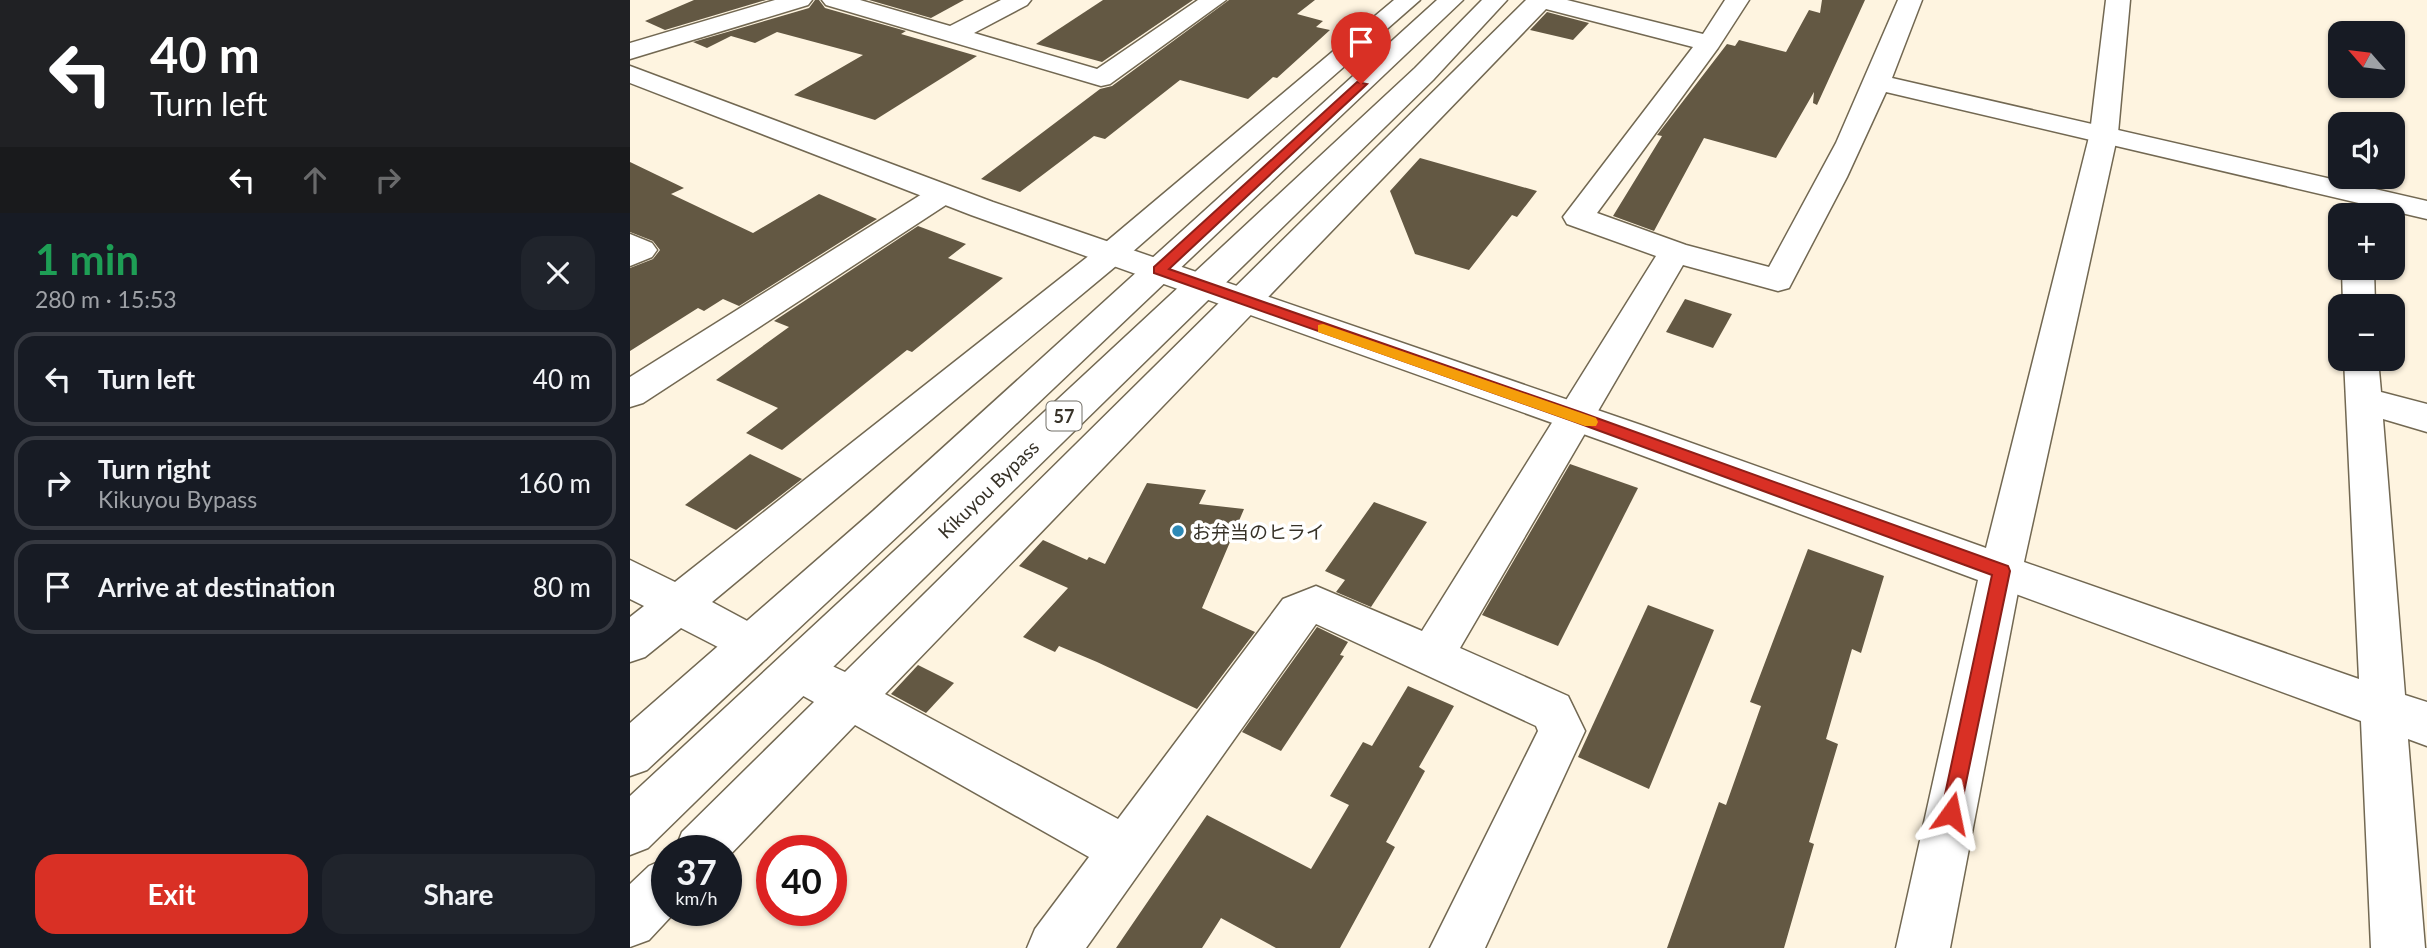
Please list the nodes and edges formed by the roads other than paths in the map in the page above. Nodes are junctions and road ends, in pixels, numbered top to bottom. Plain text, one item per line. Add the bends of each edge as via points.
1 (800, 0) edge
2 (834, 0) edge
3 (1019, 0) edge
4 (1214, 0) edge
5 (1408, 0) edge
6 (1451, 0) edge
7 (1495, 0) edge
8 (1540, 0) edge
9 (1737, 0) edge
10 (1910, 0) edge
11 (2118, 0) edge
12 (950, 36) junction
13 (1709, 43) junction
14 (630, 51) edge
15 (630, 74) edge
16 (1879, 83) junction
17 (2104, 133) junction
18 (941, 195) junction
19 (2352, 203) edge
20 (2405, 207) edge
21 (2427, 209) edge
22 (630, 244) edge
23 (1675, 252) junction
24 (1111, 254) junction
25 (630, 256) edge
26 (1159, 270) junction
27 (1202, 286) junction
28 (1241, 300) junction
29 (2361, 371) edge
30 (630, 394) edge
31 (2362, 400) junction
32 (1575, 416) junction
33 (2427, 418) edge
34 (2001, 571) junction
35 (630, 578) edge
36 (675, 605) junction
37 (630, 643) edge
38 (751, 645) junction
39 (1432, 655) junction
40 (798, 670) junction
41 (850, 698) junction
42 (2381, 707) junction
43 (2427, 724) edge
44 (630, 754) edge
45 (630, 830) edge
46 (715, 835) edge
47 (1125, 850) junction
48 (651, 900) edge
49 (630, 921) edge
50 (1054, 948) edge
51 (1457, 948) edge
52 (1923, 948) edge
53 (2398, 948) edge

1 - 14 main road
2 - 12 main road
3 - 12 main road
4 - 12 main road via 1101,78
5 - 24 main road
6 - 26 main road, 57
7 - 27 main road, Kikuyou Bypass / 57
8 - 13 main road
8 - 28 main road
9 - 13 main road
10 - 16 main road
11 - 17 main road
13 - 23 main road via 1578,217
15 - 18 main road
16 - 17 main road
16 - 23 main road via 1825,196 1777,280
17 - 19 main road
17 - 34 main road
18 - 24 main road
18 - 30 main road
20 - 21 main road
22 - 25 main road via 641,250
23 - 32 main road
24 - 26 main road
24 - 36 main road
26 - 27 main road
26 - 38 main road, 57
27 - 28 main road
27 - 40 main road, Kikuyou Bypass / 57
28 - 32 main road
28 - 41 main road
29 - 31 main road
31 - 33 main road
31 - 42 main road
32 - 34 main road
32 - 39 main road
34 - 42 main road
34 - 52 main road
35 - 36 main road
36 - 37 main road
36 - 38 main road
38 - 44 main road, 57
39 - 47 main road via 1316,604 1298,612
39 - 51 main road via 1552,711 1562,731
40 - 41 main road
40 - 45 main road, Kikuyou Bypass / 57
41 - 46 main road
41 - 47 main road
42 - 43 main road
42 - 53 main road
47 - 50 main road
48 - 49 main road

